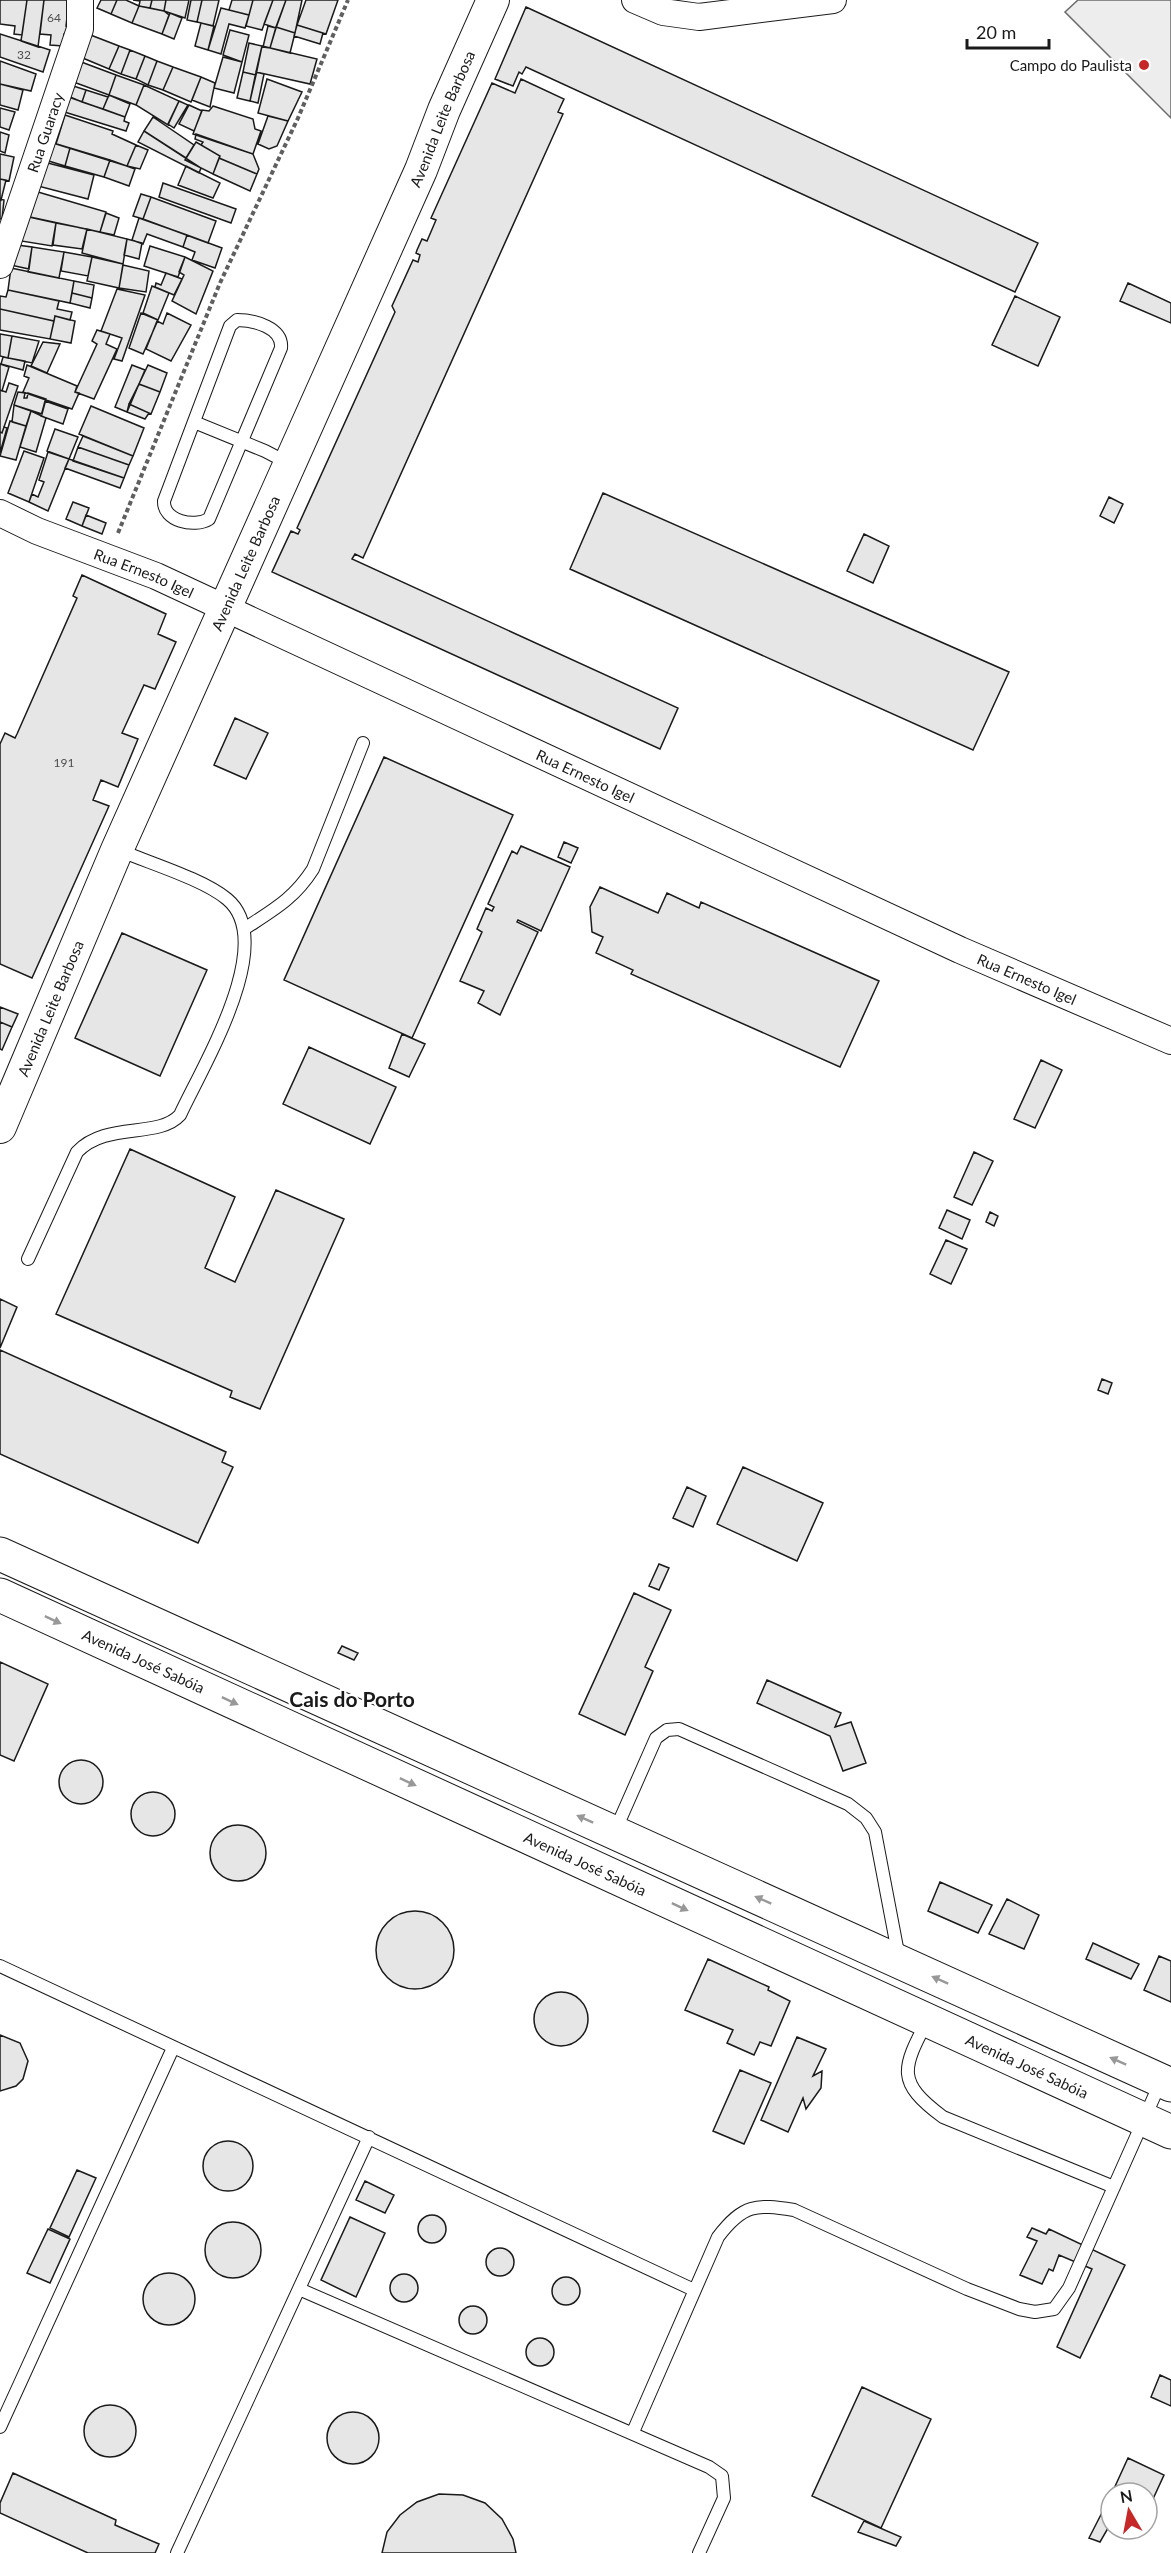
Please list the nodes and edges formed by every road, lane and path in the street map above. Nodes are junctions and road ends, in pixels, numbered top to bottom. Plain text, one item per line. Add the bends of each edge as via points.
1 (80, 0) edge
2 (348, 0) edge
3 (493, 0) edge
4 (635, 0) edge
5 (833, 0) edge
6 (0, 265) edge
7 (194, 422) junction
8 (242, 441) junction
9 (291, 465) junction
10 (0, 513) edge
11 (108, 557) junction
12 (225, 609) junction
13 (363, 743) dead end
14 (117, 850) junction
15 (244, 929) junction
16 (1171, 1041) edge
17 (0, 1127) edge
18 (28, 1259) dead end
19 (0, 1554) edge
20 (0, 1595) edge
21 (614, 1832) junction
22 (900, 1962) junction
23 (0, 1966) edge
24 (928, 2020) junction
25 (173, 2048) junction
26 (1166, 2083) edge
27 (1158, 2125) edge
28 (369, 2137) junction
29 (1114, 2187) junction
30 (300, 2289) junction
31 (694, 2290) junction
32 (0, 2427) edge
33 (633, 2432) junction
34 (177, 2553) edge
35 (699, 2553) edge

1 - 6 street, Rua Guaracy via 80,29
2 - 11 path via 298,118 220,283
3 - 9 street, Avenida Leite Barbosa
4 - 5 street via 663,12 699,17
7 - 8 lane
7 - 8 lane via 164,501 168,515 193,524 209,519
7 - 8 lane via 230,326 237,320 249,320 277,332 282,340
8 - 9 lane
9 - 12 street, Avenida Leite Barbosa
10 - 11 street, Rua Ernesto Igel
11 - 12 street, Rua Ernesto Igel
12 - 14 street, Avenida Leite Barbosa
12 - 16 street, Rua Ernesto Igel via 960,950
13 - 15 lane via 307,878 289,900
14 - 15 lane via 214,890 229,900
14 - 17 street, Avenida Leite Barbosa
15 - 18 lane via 246,947 239,989 180,1114 167,1124 98,1136 86,1142 77,1152
21 -> 19 main road
20 -> 24 main road, Avenida José Sabóia
22 -> 21 main road
21 - 22 lane via 656,1738 667,1730 680,1729 837,1799 866,1818 875,1832
26 -> 22 main road
23 - 25 lane
24 - 27 main road, Avenida José Sabóia
24 - 29 lane via 906,2069 921,2102 942,2117
25 - 28 lane
25 - 32 lane
26 - 27 lane
27 - 29 lane
28 - 30 lane
28 - 31 lane
29 - 31 lane via 1069,2288 1054,2309 1018,2309 794,2210 767,2206 749,2208 733,2217 718,2237
30 - 33 lane
30 - 34 lane
31 - 33 lane
33 - 35 lane via 722,2476 724,2498

